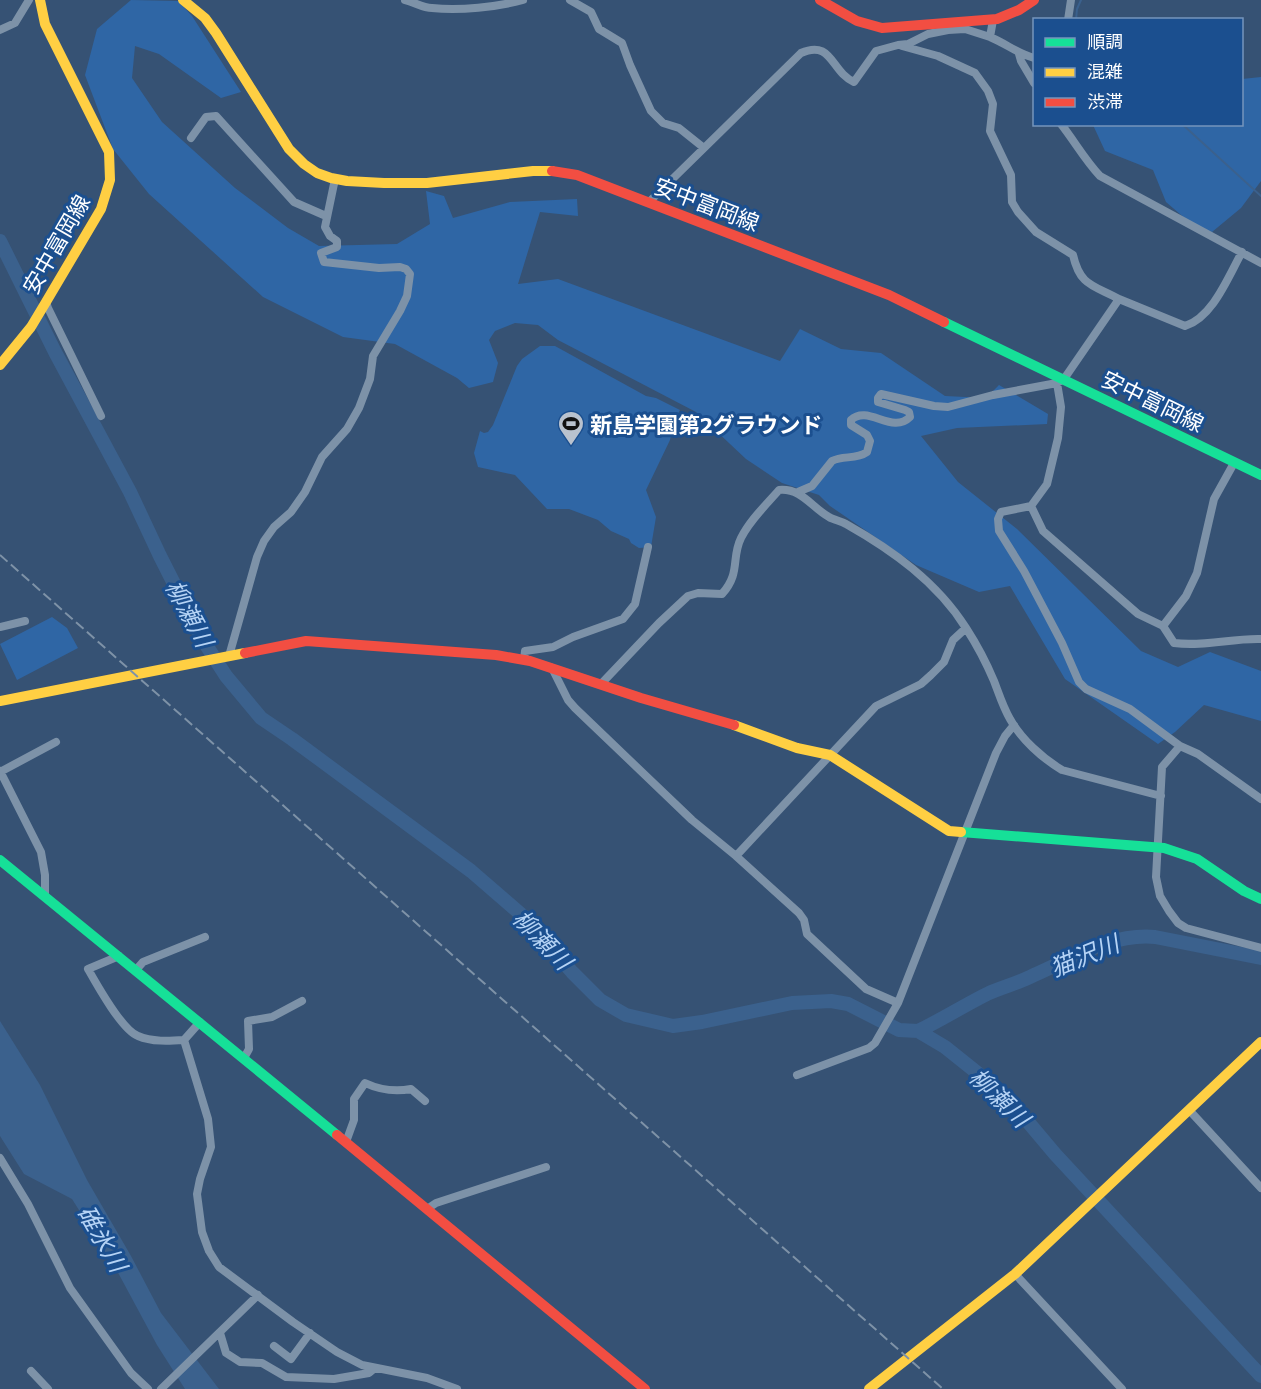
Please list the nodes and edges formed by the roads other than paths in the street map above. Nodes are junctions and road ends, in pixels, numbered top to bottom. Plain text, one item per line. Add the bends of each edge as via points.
1 (29, 0) edge
2 (40, 0) edge
3 (183, 0) edge
4 (405, 0) edge
5 (523, 0) edge
6 (570, 0) edge
7 (820, 0) edge
8 (1034, 0) edge
9 (1071, 0) edge
10 (1068, 18) edge
11 (993, 20) junction
12 (0, 30) edge
13 (990, 37) junction
14 (898, 45) junction
15 (1019, 54) junction
16 (1033, 58) edge
17 (1033, 80) edge
18 (1063, 126) edge
19 (192, 138) dead end
20 (704, 148) junction
21 (335, 179) junction
22 (650, 202) junction
23 (326, 216) junction
24 (1242, 252) junction
25 (1261, 263) edge
26 (1119, 299) junction
27 (46, 303) junction
28 (0, 365) edge
29 (1061, 381) junction
30 (101, 416) dead end
31 (1234, 463) junction
32 (1261, 475) edge
33 (798, 492) junction
34 (1031, 506) junction
35 (648, 547) dead end
36 (25, 621) dead end
37 (1163, 626) junction
38 (0, 627) edge
39 (966, 628) junction
40 (1261, 639) edge
41 (227, 656) junction
42 (524, 660) junction
43 (552, 668) junction
44 (601, 684) junction
45 (0, 701) edge
46 (1014, 725) junction
47 (56, 742) dead end
48 (1180, 746) junction
49 (830, 755) junction
50 (0, 772) edge
51 (1161, 796) junction
52 (1261, 799) edge
53 (966, 833) junction
54 (1158, 847) junction
55 (736, 856) junction
56 (0, 860) edge
57 (45, 897) junction
58 (1261, 899) edge
59 (205, 937) dead end
60 (1261, 948) edge
61 (119, 956) junction
62 (136, 970) junction
63 (302, 1000) dead end
64 (895, 1007) junction
65 (200, 1022) junction
66 (184, 1040) junction
67 (1261, 1042) edge
68 (244, 1058) junction
69 (796, 1075) dead end
70 (425, 1101) dead end
71 (1190, 1111) junction
72 (346, 1142) junction
73 (0, 1158) edge
74 (546, 1167) dead end
75 (1261, 1188) edge
76 (427, 1209) junction
77 (1015, 1274) junction
78 (258, 1295) junction
79 (310, 1333) junction
80 (218, 1335) junction
81 (274, 1346) dead end
82 (375, 1368) junction
83 (31, 1371) dead end
84 (48, 1389) edge
85 (148, 1389) edge
86 (161, 1389) edge
87 (457, 1389) edge
88 (645, 1389) edge
89 (869, 1389) edge
90 (1122, 1389) edge

1 - 12 street via 15,23
2 - 27 street, 安中富岡線 via 45,24 109,152 111,166 101,208
3 - 21 street, 安中富岡線 via 216,33 289,149 309,168
4 - 5 street via 430,8 451,8 506,5
6 - 20 street via 591,12 599,29 622,43 651,111
7 - 11 street via 858,21 882,28
8 - 11 street
9 - 10 street
11 - 13 street
13 - 14 street via 965,29 948,30
13 - 15 street
14 - 20 street via 876,51 854,82 846,79 825,52 817,48 801,53
14 - 26 street via 938,56 975,73 993,104 990,131 1011,175 1012,202 1018,212 1036,232 1073,255 1082,279
15 - 16 street
15 - 17 street
18 - 24 street via 1085,161 1100,176
19 - 23 street via 206,117 216,116 294,202
20 - 22 street
21 - 22 street, 安中富岡線 via 433,184 547,170 577,176
21 - 23 street
22 - 29 street, 安中富岡線 via 889,295
23 - 41 street via 325,227 337,241 337,247 321,253 324,262 406,269 410,274 407,296 372,356 370,379 360,408 322,457 291,512 264,541
24 - 25 street
24 - 26 street via 1212,304 1194,323 1185,326
26 - 29 street
27 - 28 street, 安中富岡線
27 - 30 street
29 - 31 street, 安中富岡線
29 - 33 street via 948,407 881,394 878,402 909,412 907,421 892,423 856,415 851,425 867,435 867,452 836,458 812,486
29 - 34 street via 1058,438 1047,484
31 - 32 street, 安中富岡線
31 - 37 street via 1214,499 1197,573 1186,596
33 - 39 street via 830,518 844,522 915,570 952,607
33 - 44 street via 779,490 748,527 740,540 735,574 722,594 688,596
34 - 37 street via 1043,531 1138,614
34 - 48 street via 1001,512 999,531 1024,571 1079,682 1086,689 1130,708
35 - 42 street via 635,604 623,619 553,647 525,651
36 - 38 street
37 - 40 street via 1174,643 1188,645
39 - 46 street
39 - 49 street via 953,640 944,662 921,684 876,706
41 - 42 street via 306,641 496,654
41 - 45 street
42 - 43 street
43 - 44 street
43 - 55 street via 575,708
44 - 49 street via 797,748
46 - 51 street via 1048,762 1062,770
46 - 53 street via 996,753
47 - 50 street
48 - 51 street via 1162,767
48 - 52 street via 1198,754
49 - 53 street via 940,826
49 - 55 street
50 - 57 street via 41,852
51 - 54 street
53 - 54 street
53 - 64 street
54 - 58 street via 1202,861 1240,890
54 - 60 street via 1157,887 1178,923
55 - 64 street via 799,913 807,933 866,989
56 - 57 street
57 - 61 street
59 - 62 street via 143,962
61 - 62 street
61 - 66 street via 88,969 112,1009 135,1036
62 - 65 street
63 - 68 street via 272,1017 248,1021 249,1049
64 - 69 street via 869,1048
65 - 66 street
65 - 68 street
66 - 78 street via 208,1119 211,1147 197,1194 202,1232 219,1267
67 - 71 street
68 - 72 street
70 - 72 street via 411,1089 384,1089 365,1083 354,1099 354,1120
71 - 75 street
71 - 77 street
72 - 76 street
73 - 85 street via 70,1288 131,1373
74 - 76 street
76 - 88 street
77 - 89 street
77 - 90 street
78 - 79 street
78 - 80 street
79 - 81 street via 291,1359
79 - 82 street via 362,1365
80 - 82 street via 226,1353 240,1362 262,1363 286,1377 334,1379 369,1373
80 - 86 street
82 - 87 street via 427,1378
83 - 84 street

